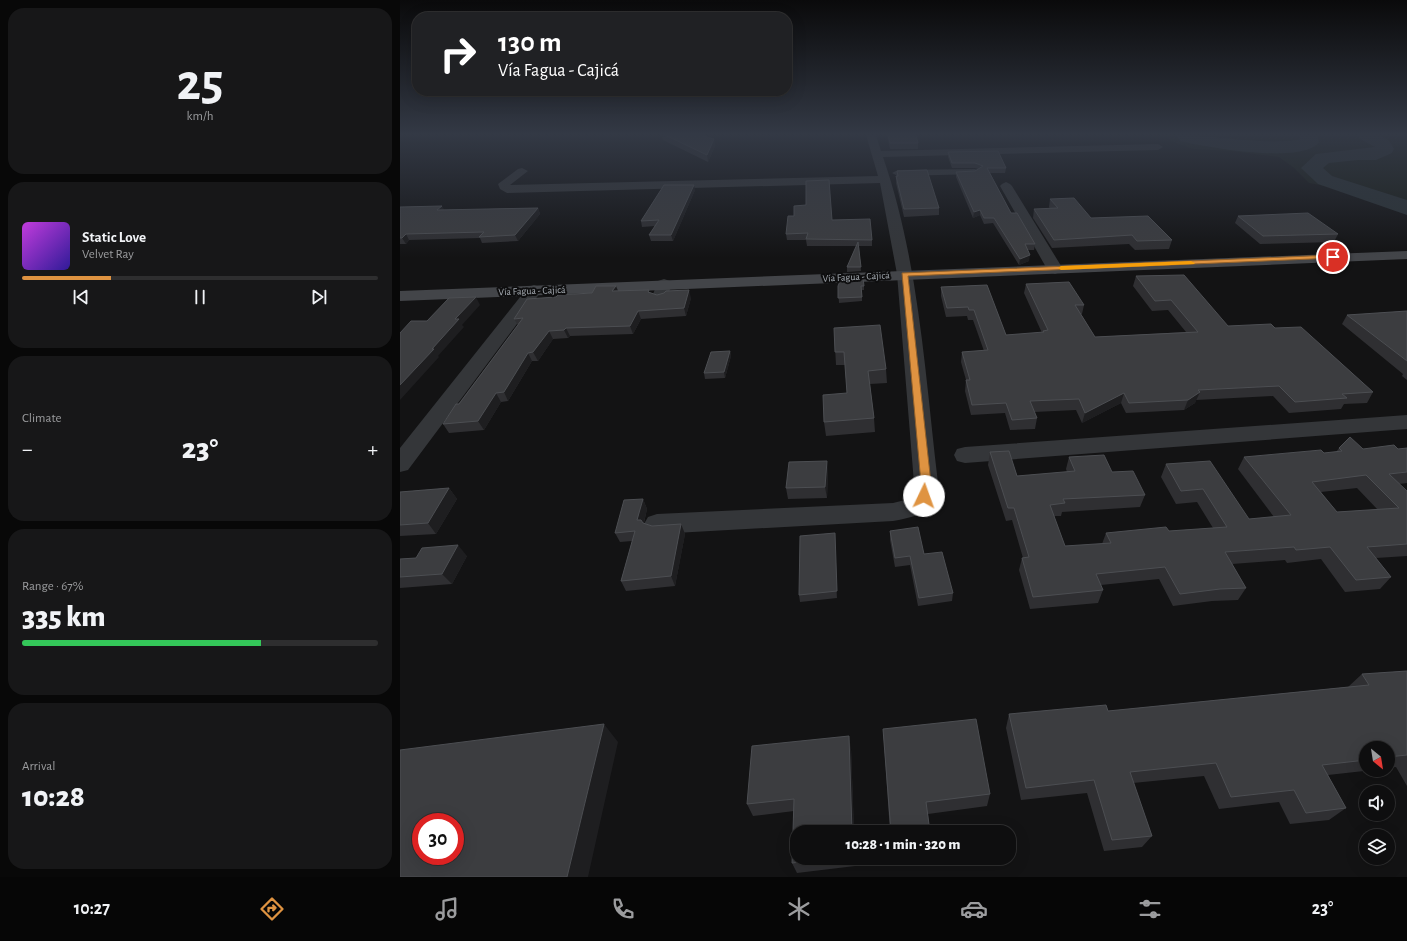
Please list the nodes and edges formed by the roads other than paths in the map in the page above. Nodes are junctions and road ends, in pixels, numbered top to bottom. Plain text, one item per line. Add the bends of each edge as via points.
1 (515, 176) edge
2 (884, 176) joint
3 (1006, 186) dead end
4 (1407, 254) edge
5 (1055, 268) junction
6 (905, 274) junction
7 (534, 290) junction
8 (400, 296) edge
9 (1407, 422) edge
10 (965, 455) dead end
11 (400, 464) edge
12 (656, 524) edge

1 - 2 street via 504,184 504,187 507,189
2 - 6 street
3 - 5 street
4 - 5 street, Vía Fagua - Cajicá
5 - 6 street, Vía Fagua - Cajicá
6 - 7 street, Vía Fagua - Cajicá via 662,291
6 - 12 street via 926,483 924,496 914,508 893,512
7 - 8 street, Vía Fagua - Cajicá
7 - 11 street
9 - 10 street

